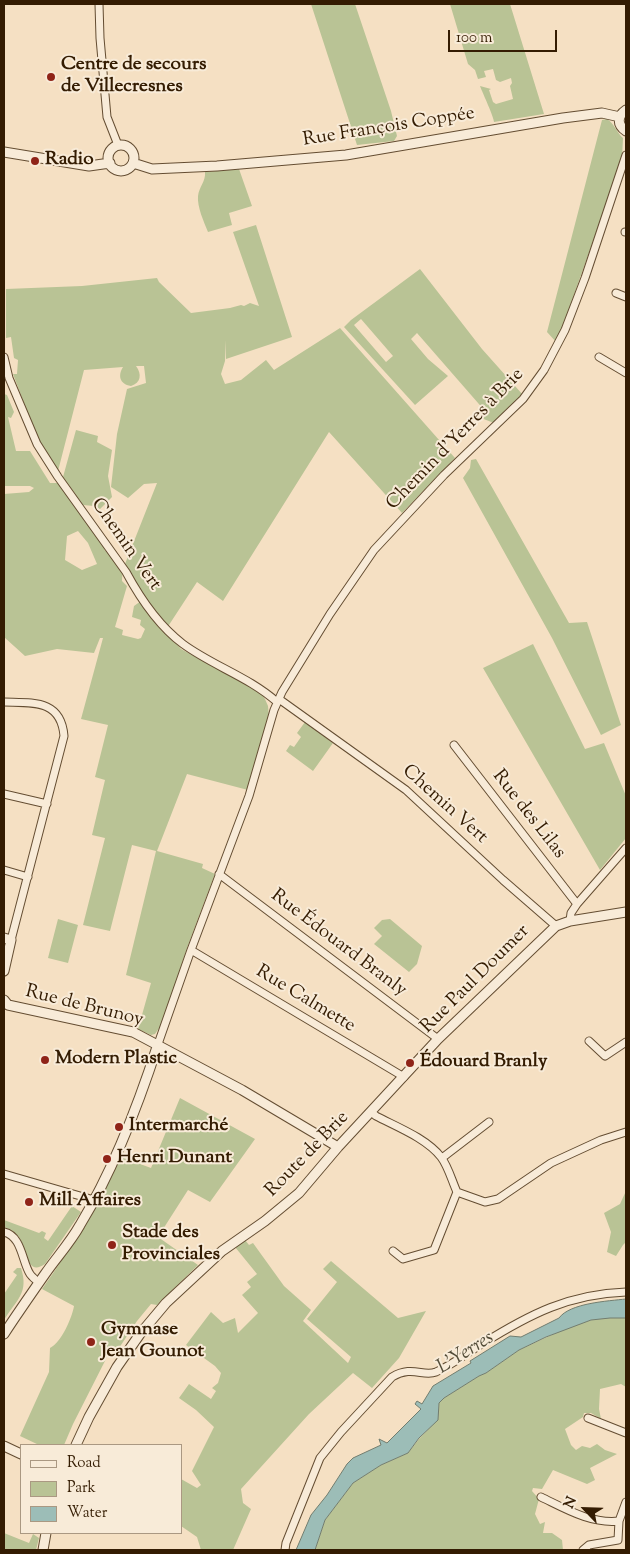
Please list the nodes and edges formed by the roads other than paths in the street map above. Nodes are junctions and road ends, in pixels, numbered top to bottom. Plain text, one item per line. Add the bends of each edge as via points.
1 (99, 4) edge
2 (626, 110) edge
3 (620, 117) junction
4 (626, 131) edge
5 (118, 145) junction
6 (4, 152) edge
7 (626, 155) edge
8 (110, 163) junction
9 (133, 163) junction
10 (616, 293) dead end
11 (626, 297) edge
12 (599, 357) dead end
13 (4, 358) edge
14 (626, 372) edge
15 (278, 700) junction
16 (4, 702) edge
17 (454, 746) dead end
18 (4, 794) edge
19 (47, 804) junction
20 (626, 848) edge
21 (4, 870) edge
22 (219, 874) junction
23 (28, 877) junction
24 (577, 904) junction
25 (626, 912) edge
26 (570, 921) junction
27 (556, 926) junction
28 (8, 939) edge
29 (190, 950) junction
30 (4, 970) edge
31 (4, 1000) edge
32 (438, 1039) junction
33 (589, 1040) dead end
34 (626, 1042) edge
35 (158, 1044) junction
36 (404, 1077) junction
37 (372, 1112) junction
38 (489, 1122) dead end
39 (626, 1132) edge
40 (338, 1147) junction
41 (442, 1158) junction
42 (4, 1174) edge
43 (457, 1192) junction
44 (94, 1200) junction
45 (4, 1232) edge
46 (394, 1251) dead end
47 (39, 1283) junction
48 (626, 1292) edge
49 (4, 1334) edge
50 (588, 1418) dead end
51 (626, 1433) edge
52 (76, 1444) edge
53 (4, 1446) edge
54 (20, 1454) edge
55 (541, 1496) dead end
56 (626, 1502) edge
57 (619, 1521) junction
58 (46, 1534) edge
59 (42, 1550) edge
60 (285, 1550) edge
61 (583, 1550) edge

1 - 5 street via 107,117
2 - 3 street
3 - 4 street via 621,127
3 - 9 street, Rue François Coppée via 602,113 571,117 346,155 152,169
5 - 8 street via 110,152
5 - 9 street via 131,149
6 - 8 street via 89,166
7 - 15 street, Chemin d'Yerres à Brie via 565,330 541,375 522,400 444,475 374,550 330,614
8 - 9 street via 121,170
10 - 11 street
12 - 14 street
13 - 15 street, Chemin Vert via 37,444 150,609 184,645
15 - 22 street, Chemin d'Yerres à Brie via 249,796
15 - 27 street, Chemin Vert via 406,790
16 - 19 street via 35,703 58,714 63,727 63,744
17 - 24 street, Rue des Lilas
18 - 19 street
19 - 23 street
20 - 24 street
21 - 23 street
22 - 29 street, Chemin d'Yerres à Brie
22 - 32 street, Rue Édouard Branly
23 - 28 street
24 - 26 street
25 - 26 street, Rue Paul Doumer
26 - 27 street, Rue Paul Doumer
27 - 32 street, Rue Paul Doumer
28 - 30 street
29 - 35 street, Chemin d'Yerres à Brie
29 - 36 street, Rue Calmette
31 - 35 street, Rue de Brunoy via 8,1005 133,1032
32 - 36 street, Rue Paul Doumer
33 - 34 street via 605,1056
35 - 40 street, Rue de Brunoy
35 - 44 street via 133,1113
36 - 37 street, Rue Paul Doumer
37 - 40 street, Route de Brie
37 - 41 street via 418,1138
38 - 41 street
39 - 43 street via 551,1163 498,1199 485,1202
40 - 52 street, Route de Brie via 298,1195 222,1251 166,1303 117,1367
41 - 43 street
42 - 44 street
43 - 46 street via 434,1250 403,1259
44 - 47 street
45 - 47 street via 16,1241 31,1275
47 - 49 street
48 - 60 street via 566,1300 530,1316 434,1373 408,1371 392,1377 320,1458
50 - 51 street
53 - 54 street
55 - 57 street via 583,1517
56 - 57 street
57 - 61 street via 618,1540 590,1544
58 - 59 street

